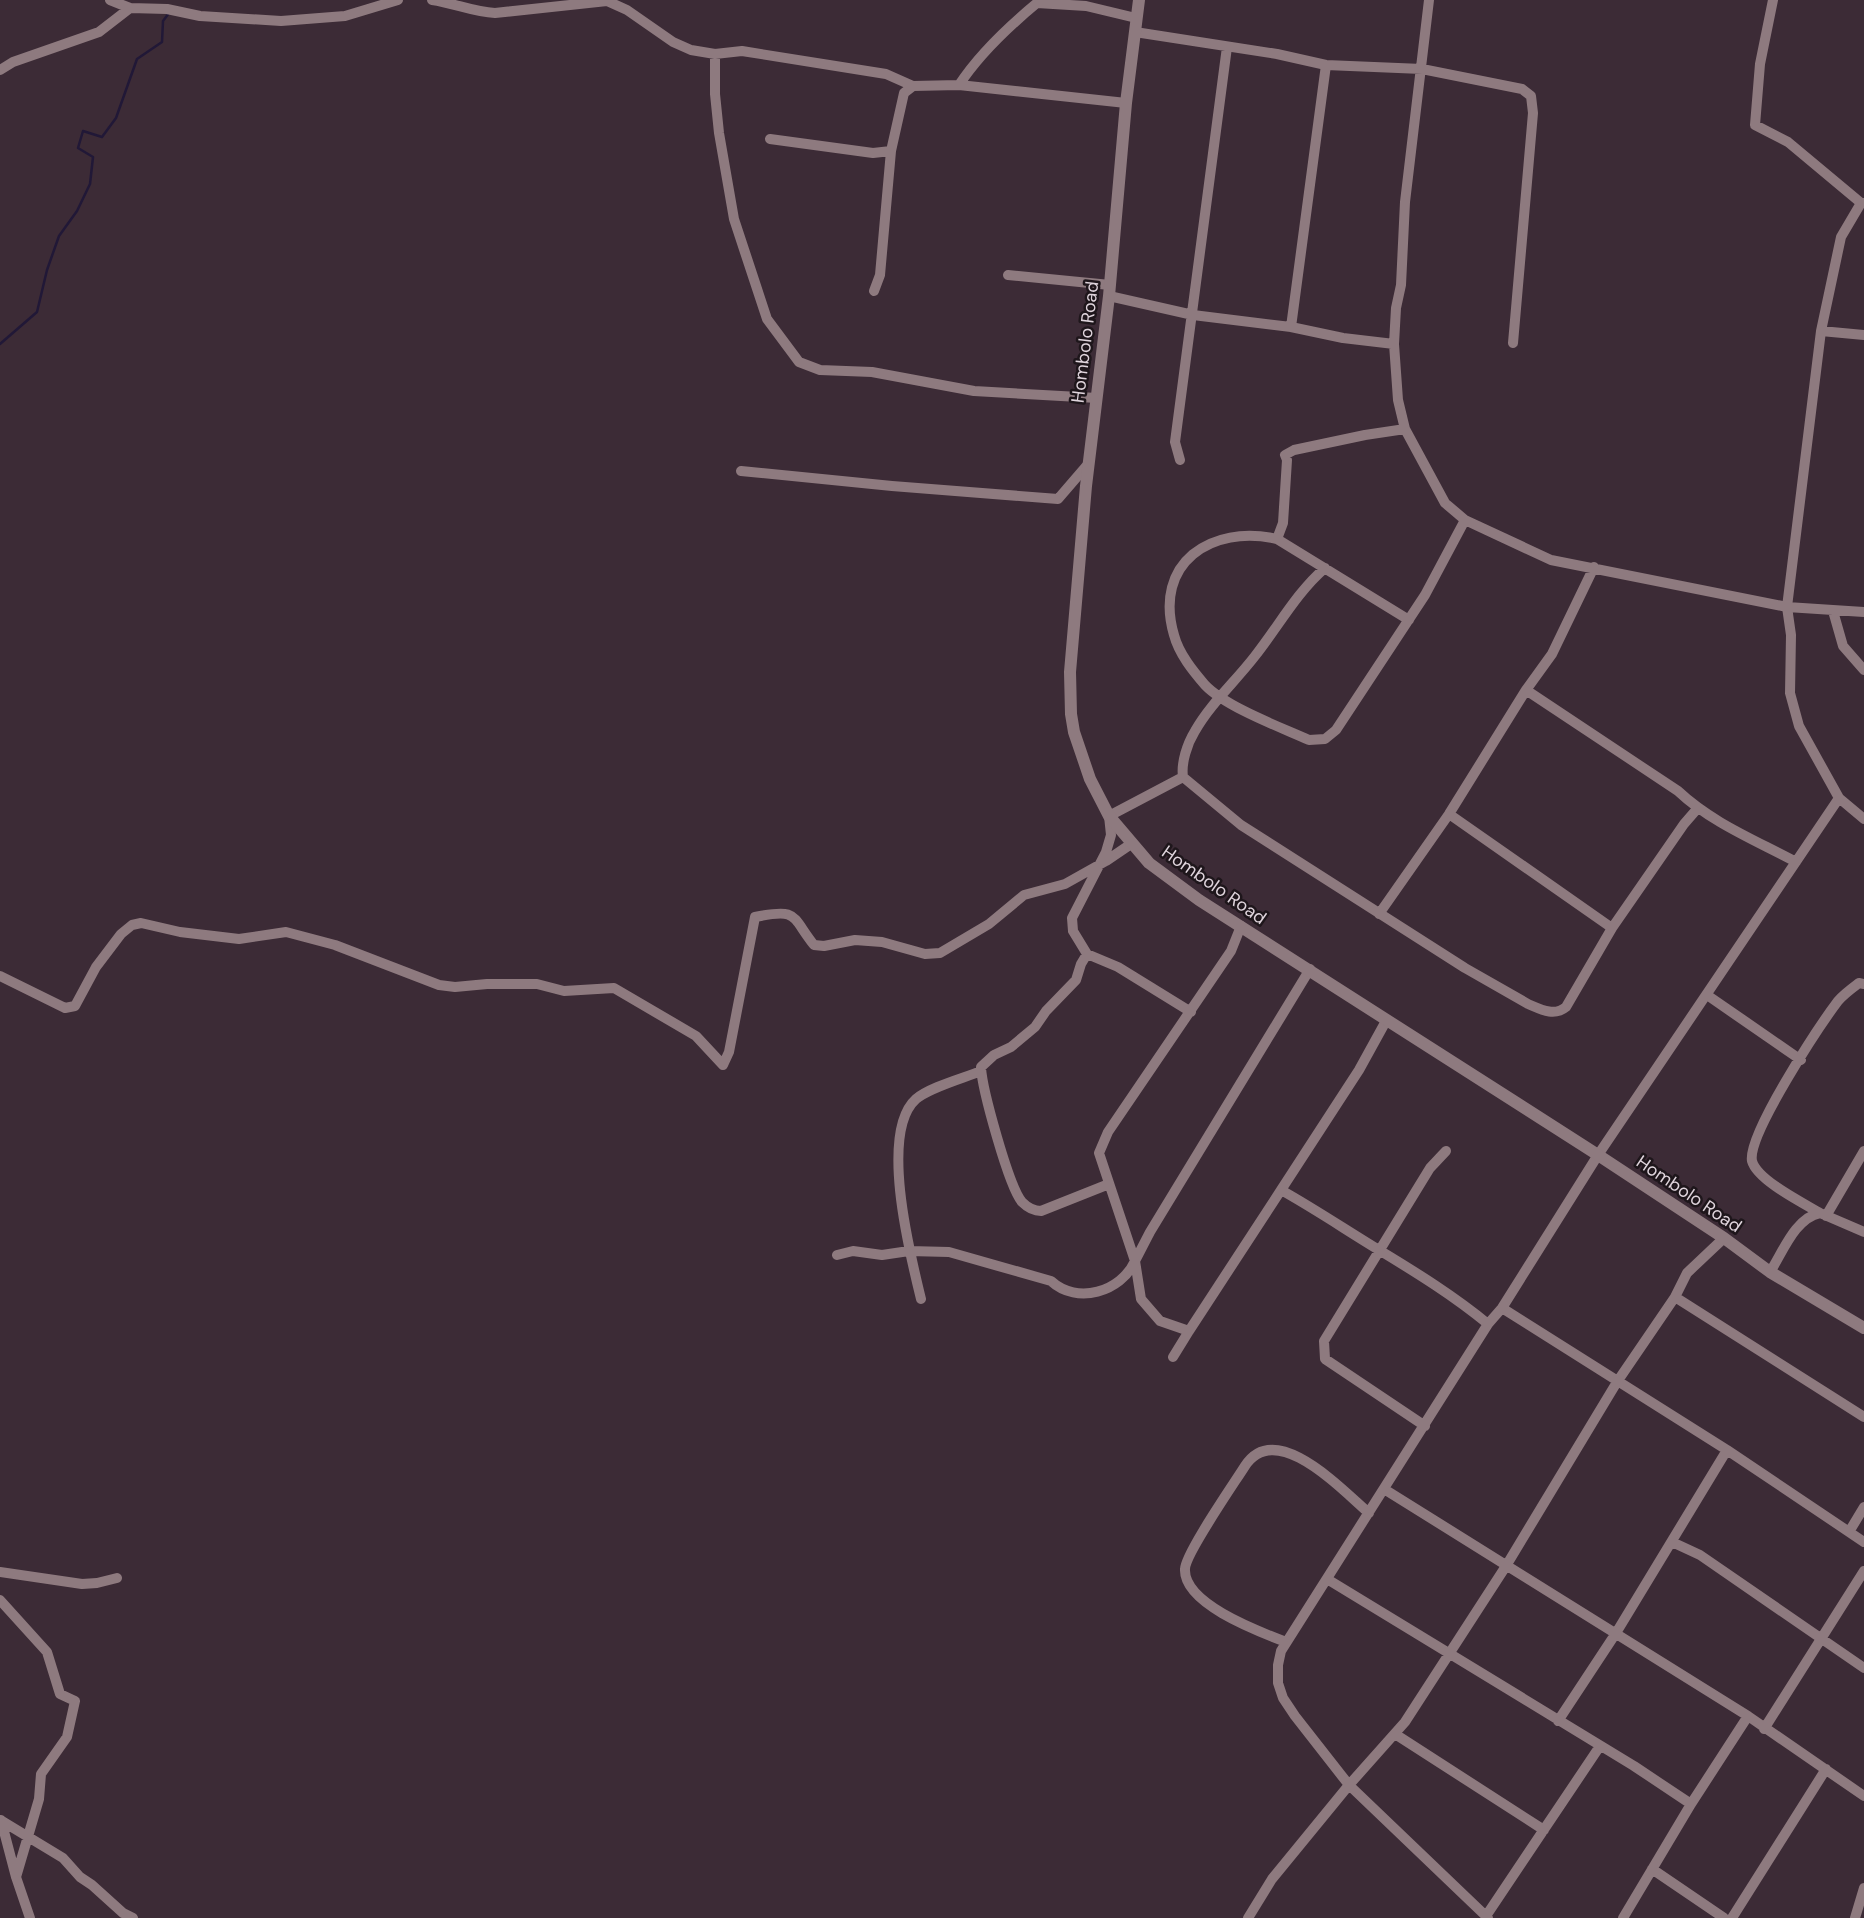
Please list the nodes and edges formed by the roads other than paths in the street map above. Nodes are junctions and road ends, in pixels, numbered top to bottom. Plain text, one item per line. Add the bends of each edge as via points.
1 (110, 0) edge
2 (398, 0) edge
3 (432, 0) edge
4 (1139, 0) edge
5 (1429, 0) edge
6 (1773, 0) edge
7 (626, 5) edge
8 (130, 8) junction
9 (1136, 18) junction
10 (1135, 32) junction
11 (1227, 47) junction
12 (715, 54) junction
13 (1326, 65) junction
14 (1422, 69) junction
15 (0, 70) edge
16 (958, 85) junction
17 (913, 86) junction
18 (1126, 103) junction
19 (770, 139) dead end
20 (891, 151) junction
21 (1863, 203) edge
22 (1008, 275) dead end
23 (1110, 290) junction
24 (874, 291) dead end
25 (1193, 315) junction
26 (1291, 327) junction
27 (1821, 331) junction
28 (1864, 335) edge
29 (1513, 343) dead end
30 (1394, 344) junction
31 (1097, 398) junction
32 (1405, 429) junction
33 (1180, 460) dead end
34 (1089, 463) junction
35 (741, 471) dead end
36 (1465, 520) junction
37 (1277, 539) junction
38 (1594, 567) junction
39 (1325, 568) junction
40 (1787, 607) junction
41 (1833, 611) junction
42 (1864, 612) edge
43 (1409, 620) junction
44 (1864, 670) edge
45 (1526, 690) junction
46 (1218, 697) junction
47 (1183, 778) junction
48 (1839, 798) junction
49 (1697, 809) junction
50 (1449, 814) junction
51 (1109, 816) junction
52 (1864, 819) edge
53 (1131, 844) junction
54 (1796, 862) junction
55 (1100, 865) junction
56 (1379, 914) junction
57 (1241, 926) junction
58 (1612, 928) junction
59 (1087, 954) junction
60 (1310, 969) junction
61 (0, 976) edge
62 (1864, 984) edge
63 (1707, 995) junction
64 (1191, 1012) junction
65 (1386, 1021) junction
66 (1801, 1060) junction
67 (981, 1071) junction
68 (1446, 1151) dead end
69 (1864, 1151) edge
70 (1598, 1155) junction
71 (1109, 1184) junction
72 (1281, 1190) junction
73 (1823, 1214) junction
74 (1864, 1232) edge
75 (1724, 1238) junction
76 (909, 1251) junction
77 (1379, 1251) junction
78 (837, 1255) dead end
79 (1135, 1261) junction
80 (1770, 1272) junction
81 (1675, 1297) junction
82 (921, 1299) dead end
83 (1502, 1308) junction
84 (1488, 1324) junction
85 (1864, 1328) edge
86 (1189, 1331) junction
87 (1173, 1357) dead end
88 (1617, 1382) junction
89 (1864, 1417) edge
90 (1425, 1426) junction
91 (1727, 1450) junction
92 (1384, 1489) junction
93 (1864, 1507) edge
94 (1369, 1513) junction
95 (1849, 1532) junction
96 (1672, 1542) junction
97 (1864, 1542) edge
98 (1506, 1566) junction
99 (1864, 1572) edge
100 (0, 1573) edge
101 (117, 1578) dead end
102 (1326, 1579) junction
103 (0, 1600) edge
104 (1616, 1633) junction
105 (1822, 1637) junction
106 (1286, 1643) junction
107 (1449, 1653) junction
108 (1864, 1668) edge
109 (1748, 1716) junction
110 (1558, 1721) junction
111 (1764, 1729) junction
112 (1395, 1734) junction
113 (1600, 1746) junction
114 (1826, 1769) junction
115 (1349, 1785) junction
116 (1864, 1796) edge
117 (1691, 1804) junction
118 (1, 1819) edge
119 (1544, 1830) junction
120 (28, 1837) junction
121 (1652, 1869) junction
122 (16, 1877) junction
123 (1863, 1896) edge
124 (1487, 1917) edge
125 (30, 1918) edge
126 (133, 1918) edge
127 (1248, 1918) edge
128 (1623, 1918) edge
129 (1724, 1918) edge
130 (1732, 1918) edge
131 (1855, 1918) edge

1 - 8 street
2 - 8 street via 345,16 281,21
3 - 7 street via 495,13 607,1
4 - 9 street, Hombolo Road
5 - 14 street
6 - 21 street via 1760,64 1755,125 1788,142
7 - 12 street via 674,42
8 - 15 street via 99,32
9 - 10 street, Hombolo Road
9 - 16 street via 1086,6 1037,3 1003,32
10 - 11 street
10 - 18 street, Hombolo Road
11 - 13 street
11 - 25 street
12 - 17 street via 742,51 886,74
12 - 31 street via 719,133 734,219 767,319 799,362 820,370 873,372 974,391
13 - 14 street
13 - 26 street
14 - 29 street via 1508,85 1531,96 1534,113
14 - 30 street
16 - 17 street
16 - 18 street
17 - 20 street via 904,93
18 - 23 street, Hombolo Road
19 - 20 street via 873,153
20 - 24 street via 880,275
21 - 27 street via 1842,237
22 - 23 street
23 - 25 street
23 - 31 street, Hombolo Road
25 - 26 street
25 - 33 street via 1175,442
26 - 30 street
27 - 28 street
27 - 40 street
30 - 32 street
31 - 34 street, Hombolo Road
32 - 36 street via 1446,503
32 - 37 street via 1286,455 1283,523
34 - 35 street via 1058,499
34 - 51 street, Hombolo Road via 1070,672 1071,714 1090,779
36 - 38 street via 1551,560
36 - 43 street
37 - 39 street
37 - 46 street via 1241,535 1212,541 1191,556 1175,580 1170,596 1174,636 1194,672
38 - 40 street
38 - 45 street via 1552,654
39 - 43 street
39 - 46 street
40 - 41 street
40 - 48 street via 1790,693 1799,726
41 - 42 street
41 - 44 street via 1843,646
43 - 46 street via 1336,730 1325,739 1309,740
45 - 49 street via 1678,791
45 - 50 street
46 - 47 street via 1191,741
47 - 51 street
47 - 56 street via 1241,825
48 - 52 street
48 - 54 street
49 - 54 street
49 - 58 street
50 - 56 street
50 - 58 street
51 - 53 street, Hombolo Road
51 - 55 street via 1111,835
53 - 55 street
53 - 57 street, Hombolo Road via 1149,863
54 - 63 street
55 - 59 street via 1072,918 1073,931
55 - 61 street via 1065,884 1024,895 989,924 940,953 855,940 814,945 796,918 786,914 755,917 723,1065 696,1036 614,988 564,991 537,984 439,985 335,944 286,932 239,939 132,925 96,967 71,1008
56 - 58 street via 1528,1004 1554,1013 1566,1007
57 - 60 street, Hombolo Road
57 - 64 street via 1231,951
59 - 64 street via 1118,967
59 - 67 street via 1076,980 1035,1027 994,1055
60 - 65 street, Hombolo Road
60 - 79 street
62 - 66 street via 1839,1000
63 - 66 street
63 - 70 street
64 - 71 street via 1108,1132 1099,1153
65 - 70 street, Hombolo Road
65 - 72 street
66 - 73 street via 1756,1136 1752,1161 1769,1182
67 - 71 street via 990,1115 1021,1201 1041,1212
67 - 76 street via 922,1095 904,1113 899,1168
68 - 77 street via 1430,1168
69 - 73 street
70 - 75 street, Hombolo Road
70 - 83 street
71 - 79 street
72 - 77 street
72 - 86 street
73 - 74 street
73 - 80 street via 1805,1219
75 - 80 street, Hombolo Road
75 - 81 street via 1687,1273
76 - 78 street
76 - 79 street via 949,1252 1082,1294 1112,1286 1130,1273
76 - 82 street
77 - 84 street
77 - 90 street via 1324,1341 1323,1353 1325,1359
79 - 86 street via 1141,1299 1160,1321
80 - 85 street, Hombolo Road
81 - 88 street
81 - 89 street
83 - 84 street
83 - 88 street
84 - 90 street
86 - 87 street
88 - 91 street
88 - 98 street
90 - 92 street
91 - 95 street
91 - 96 street
92 - 94 street
92 - 98 street
93 - 95 street
94 - 102 street
94 - 106 street via 1315,1467 1285,1451 1251,1456 1185,1571 1196,1593 1214,1608
95 - 97 street
96 - 104 street
96 - 105 street via 1700,1555
98 - 104 street
98 - 107 street
99 - 105 street
100 - 101 street via 82,1584
102 - 106 street
102 - 107 street
103 - 120 street via 47,1653 60,1694 75,1701 67,1737 41,1774
104 - 109 street
104 - 110 street
105 - 108 street
105 - 111 street
106 - 115 street via 1277,1676 1283,1698
107 - 110 street
107 - 112 street
109 - 111 street
109 - 117 street
110 - 113 street
111 - 114 street
112 - 115 street
112 - 119 street
113 - 117 street
113 - 119 street
114 - 116 street
114 - 130 street
115 - 124 street
115 - 127 street via 1272,1880
117 - 121 street
118 - 120 street
118 - 122 street
119 - 124 street
120 - 122 street
120 - 126 street via 66,1861 80,1878
121 - 128 street
121 - 129 street
122 - 125 street
123 - 131 street

